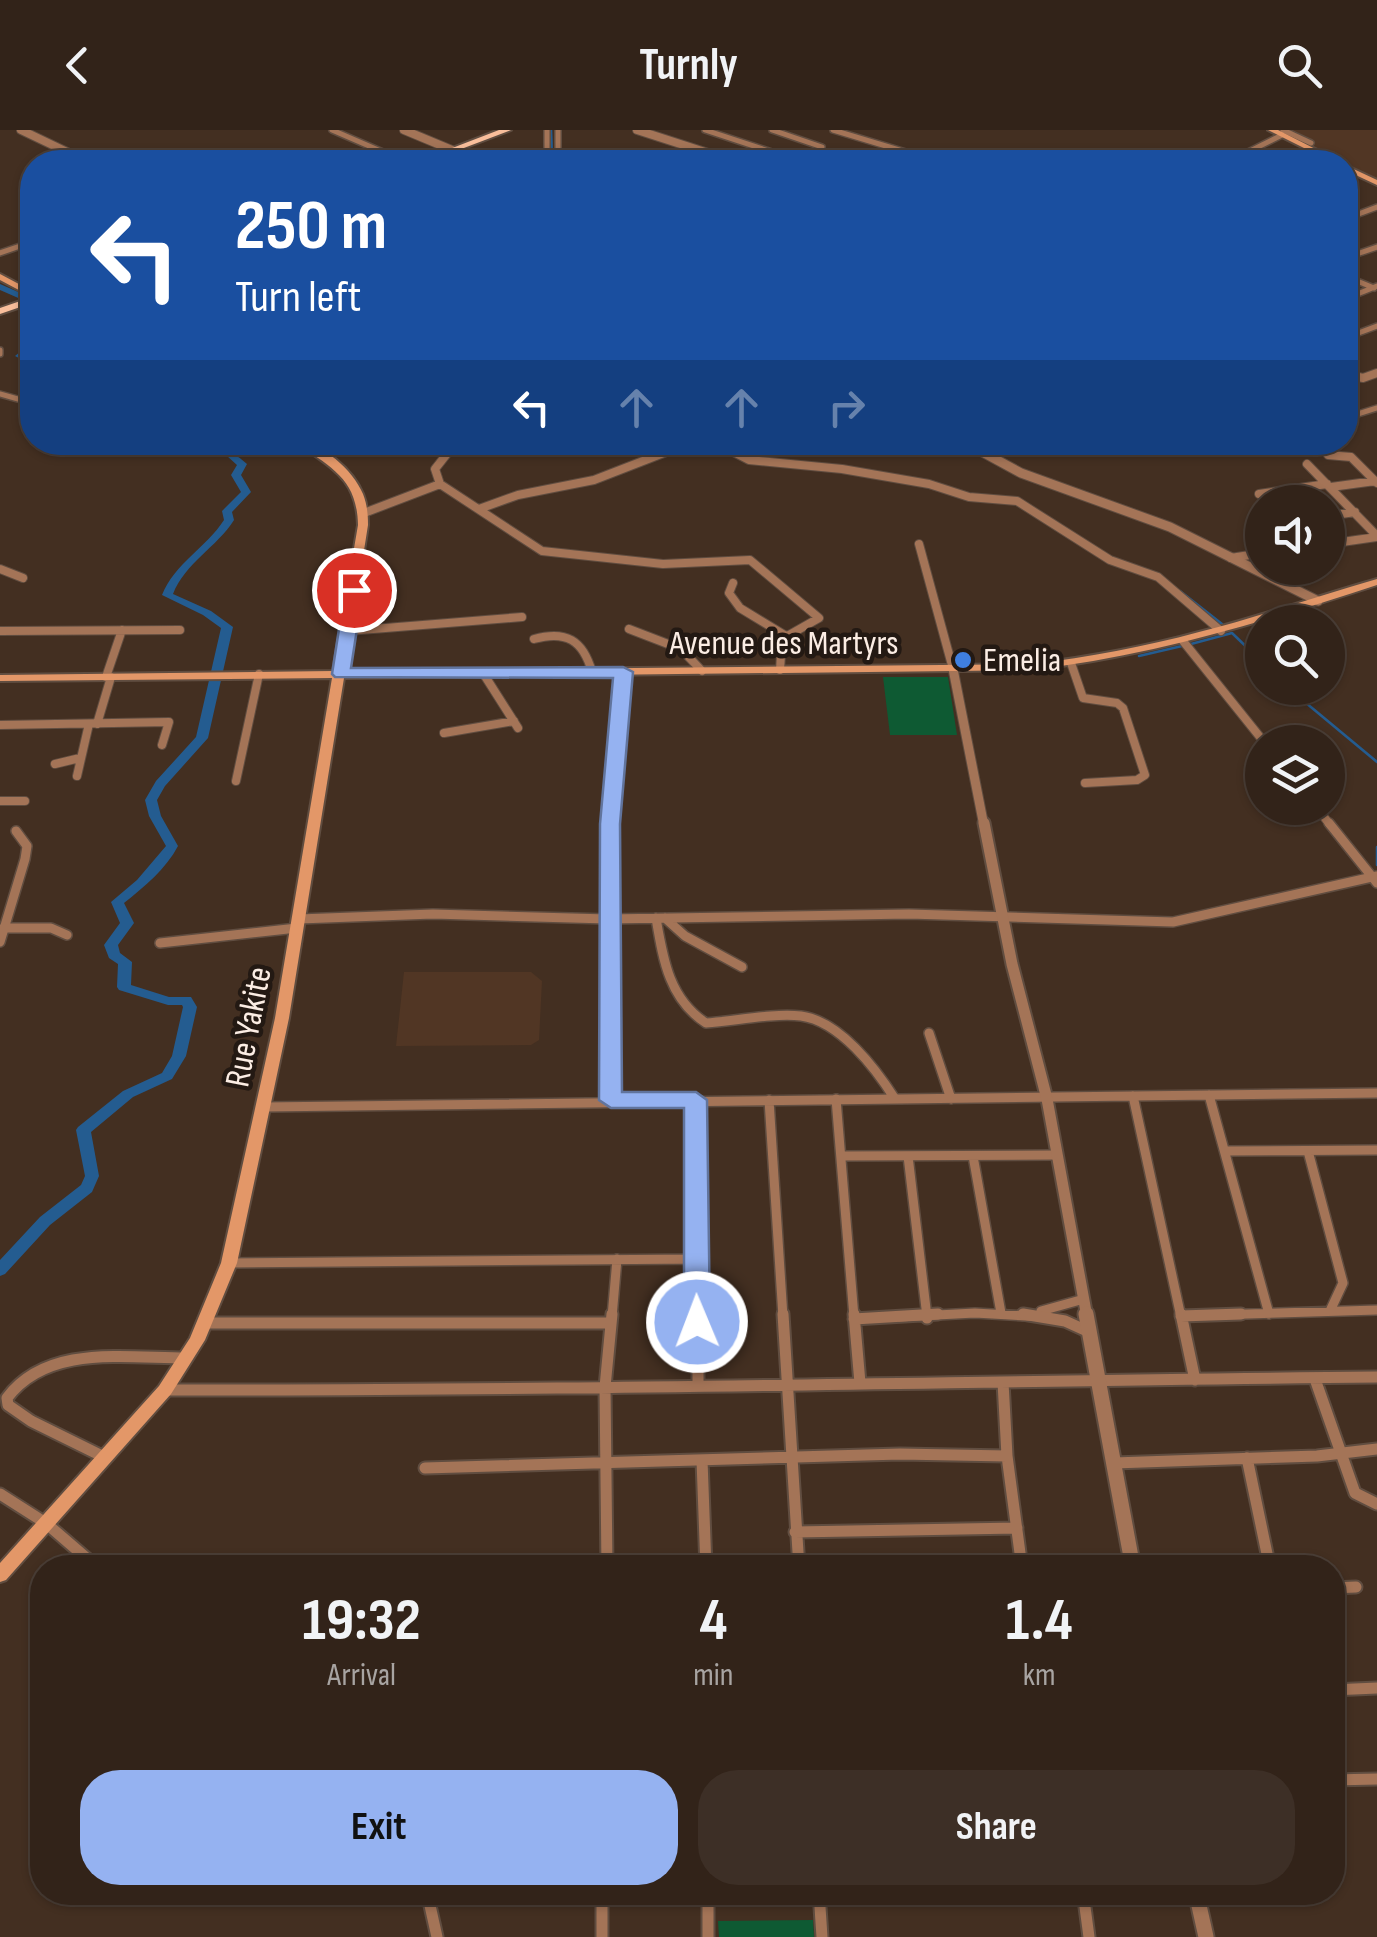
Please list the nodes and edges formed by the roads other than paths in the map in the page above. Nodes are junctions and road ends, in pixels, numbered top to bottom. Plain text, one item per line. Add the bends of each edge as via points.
1 (21, 130) edge
2 (332, 130) edge
3 (404, 130) edge
4 (637, 130) edge
5 (705, 130) edge
6 (772, 130) edge
7 (833, 130) edge
8 (1272, 130) edge
9 (501, 131) edge
10 (1283, 132) edge
11 (822, 147) dead end
12 (63, 150) edge
13 (378, 150) edge
14 (452, 150) joint
15 (699, 150) edge
16 (766, 150) edge
17 (899, 150) edge
18 (1250, 150) edge
19 (1312, 150) edge
20 (323, 455) edge
21 (446, 455) edge
22 (658, 455) edge
23 (739, 455) edge
24 (988, 455) edge
25 (1328, 455) edge
26 (1307, 464) dead end
27 (1376, 482) edge
28 (440, 484) junction
29 (1329, 485) joint
30 (1345, 502) edge
31 (479, 509) junction
32 (1355, 512) junction
33 (364, 513) junction
34 (1345, 513) edge
35 (1377, 537) edge
36 (1345, 542) edge
37 (919, 544) dead end
38 (1245, 556) edge
39 (1230, 558) junction
40 (0, 570) edge
41 (23, 578) dead end
42 (1377, 582) edge
43 (733, 583) dead end
44 (1318, 600) junction
45 (522, 617) dead end
46 (629, 629) dead end
47 (122, 630) junction
48 (180, 630) dead end
49 (0, 631) edge
50 (348, 631) junction
51 (1221, 631) junction
52 (786, 636) junction
53 (534, 639) dead end
54 (1183, 641) junction
55 (1072, 663) junction
56 (780, 670) junction
57 (953, 670) junction
58 (702, 671) junction
59 (592, 672) junction
60 (623, 672) junction
61 (483, 673) junction
62 (260, 674) junction
63 (341, 674) junction
64 (108, 677) junction
65 (0, 678) edge
66 (0, 724) edge
67 (93, 724) junction
68 (1250, 725) edge
69 (444, 734) dead end
70 (162, 745) dead end
71 (80, 758) junction
72 (55, 764) dead end
73 (77, 776) dead end
74 (236, 781) dead end
75 (1086, 783) dead end
76 (25, 800) dead end
77 (0, 801) edge
78 (1331, 825) edge
79 (16, 831) dead end
80 (1375, 878) edge
81 (1004, 916) junction
82 (661, 918) junction
83 (608, 919) junction
84 (298, 923) junction
85 (3, 928) edge
86 (68, 934) dead end
87 (0, 942) edge
88 (160, 943) dead end
89 (742, 968) dead end
90 (929, 1033) dead end
91 (1377, 1093) edge
92 (1209, 1095) junction
93 (1133, 1096) junction
94 (894, 1099) junction
95 (951, 1099) junction
96 (1047, 1099) junction
97 (611, 1100) junction
98 (696, 1100) junction
99 (769, 1100) junction
100 (836, 1100) junction
101 (264, 1107) junction
102 (1377, 1150) edge
103 (1226, 1151) junction
104 (1308, 1151) junction
105 (1057, 1155) junction
106 (841, 1156) junction
107 (908, 1156) junction
108 (972, 1156) junction
109 (618, 1259) junction
110 (696, 1259) junction
111 (229, 1263) junction
112 (1084, 1299) junction
113 (1377, 1310) edge
114 (1330, 1311) junction
115 (1001, 1313) junction
116 (1034, 1314) junction
117 (1270, 1314) junction
118 (1181, 1316) junction
119 (927, 1318) junction
120 (854, 1319) junction
121 (205, 1324) junction
122 (610, 1324) junction
123 (1090, 1333) junction
124 (186, 1358) junction
125 (1377, 1377) edge
126 (1315, 1379) junction
127 (1195, 1380) junction
128 (1003, 1382) junction
129 (1098, 1382) junction
130 (788, 1383) junction
131 (860, 1383) junction
132 (698, 1385) junction
133 (605, 1387) junction
134 (165, 1390) junction
135 (1377, 1450) edge
136 (1343, 1451) junction
137 (1007, 1456) junction
138 (106, 1458) junction
139 (792, 1458) junction
140 (1246, 1458) junction
141 (702, 1460) junction
142 (1114, 1462) junction
143 (608, 1463) junction
144 (425, 1468) dead end
145 (0, 1494) edge
146 (1377, 1504) edge
147 (47, 1524) junction
148 (1017, 1528) junction
149 (796, 1532) junction
150 (83, 1555) edge
151 (607, 1555) edge
152 (706, 1555) edge
153 (798, 1555) edge
154 (1020, 1555) edge
155 (1131, 1555) edge
156 (1267, 1555) edge
157 (0, 1575) edge
158 (1345, 1588) edge
159 (1356, 1588) dead end
160 (1377, 1688) edge
161 (1345, 1689) edge
162 (1377, 1779) edge
163 (1345, 1780) edge
164 (430, 1905) edge
165 (602, 1905) edge
166 (708, 1905) edge
167 (820, 1905) edge
168 (1085, 1905) edge
169 (1199, 1905) edge
170 (437, 1937) edge
171 (602, 1937) edge
172 (708, 1937) edge
173 (822, 1937) edge
174 (1089, 1937) edge
175 (1206, 1937) edge

1 - 12 street
2 - 13 street
3 - 14 street
4 - 15 street
5 - 16 street
6 - 11 street
7 - 17 street
8 - 10 main road
9 - 14 main road
10 - 18 street
10 - 19 main road
20 - 33 main road via 358,488
21 - 28 street via 436,469
22 - 31 street via 594,480
23 - 51 street via 1017,501 1110,560 1158,577
24 - 39 street via 1163,524
25 - 27 street via 1351,457
26 - 29 street
27 - 29 street
28 - 31 street
28 - 33 street
30 - 32 street
31 - 52 street via 549,552 663,564 750,560 820,618
32 - 34 street
32 - 35 street
33 - 50 main road, Rue Yakite
35 - 36 street
37 - 57 street
38 - 39 street
39 - 44 street
40 - 41 street
42 - 44 main road, Avenue des Martyrs
43 - 52 street via 734,604
44 - 51 main road, Avenue des Martyrs
45 - 50 street
46 - 58 street via 684,649
47 - 48 street
47 - 49 street
47 - 64 street
50 - 63 main road, Rue Yakite
51 - 54 main road, Avenue des Martyrs
52 - 56 street via 778,644
53 - 59 street via 557,632 573,639 586,648
54 - 55 main road, Avenue des Martyrs
54 - 68 street
55 - 57 main road, Avenue des Martyrs
55 - 75 street via 1083,698 1123,708 1145,775
56 - 57 main road, Avenue des Martyrs
56 - 58 main road, Avenue des Martyrs
57 - 81 street
58 - 60 main road, Avenue des Martyrs
59 - 60 main road, Avenue des Martyrs
59 - 61 main road, Avenue des Martyrs
60 - 83 street
61 - 63 main road, Avenue des Martyrs
61 - 69 street via 516,724
62 - 63 main road, Avenue des Martyrs
62 - 64 main road, Avenue des Martyrs
62 - 74 street
63 - 84 main road, Rue Yakite
64 - 65 main road, Avenue des Martyrs
64 - 67 street
66 - 67 street
67 - 70 street via 171,722
67 - 71 street
71 - 72 street
71 - 73 street
76 - 77 street
78 - 80 street
79 - 85 street via 27,846 20,894
80 - 81 street via 1173,922
81 - 82 street
81 - 96 street
82 - 83 street
82 - 89 street
82 - 94 street via 671,983 694,1017 706,1024 815,1020 876,1070
83 - 84 street via 433,914
83 - 97 street
84 - 88 street
84 - 101 main road, Rue Yakite
85 - 86 street
85 - 87 street
90 - 95 street
91 - 92 street
92 - 93 street
92 - 103 street
93 - 96 street
93 - 118 street
94 - 95 street
94 - 100 street
95 - 96 street
96 - 105 street
97 - 98 street
97 - 101 street
98 - 99 street
98 - 110 street
99 - 100 street
99 - 130 street
100 - 106 street
101 - 111 main road, Rue Yakite
102 - 104 street
103 - 104 street
103 - 117 street
104 - 114 street via 1343,1283
105 - 108 street
105 - 112 street
106 - 107 street
106 - 120 street
107 - 108 street
107 - 119 street
108 - 115 street
109 - 110 street
109 - 111 street
109 - 122 street
110 - 132 street
111 - 121 main road, Rue Yakite
112 - 116 street
112 - 123 street
113 - 114 street
114 - 117 street
115 - 116 street
115 - 119 street
116 - 123 street via 1062,1318
117 - 118 street
118 - 127 street
119 - 120 street
120 - 131 street
121 - 122 street
121 - 124 main road, Rue Yakite
122 - 133 street
123 - 129 street
124 - 134 main road, Rue Yakite
124 - 138 street via 56,1362 21,1376 8,1405
125 - 126 street
126 - 127 street
126 - 136 street
127 - 129 street
128 - 129 street
128 - 131 street
128 - 137 street
129 - 142 street
130 - 131 street
130 - 132 street
130 - 139 street
132 - 133 street
133 - 134 street
133 - 143 street
134 - 138 main road, Rue Yakite
135 - 136 street
136 - 140 street
136 - 146 street via 1355,1493
137 - 139 street
137 - 148 street
138 - 147 main road, Rue Yakite
139 - 141 street
139 - 149 street
140 - 142 street
140 - 156 street
141 - 143 street
141 - 152 street
142 - 155 street
143 - 144 street
143 - 151 street
145 - 147 street
147 - 150 street
147 - 157 main road, Rue Yakite
148 - 149 street
148 - 154 street
149 - 153 street
158 - 159 street
160 - 161 street
162 - 163 street
164 - 170 street
165 - 171 street
166 - 172 street
167 - 173 street
168 - 174 street
169 - 175 street

